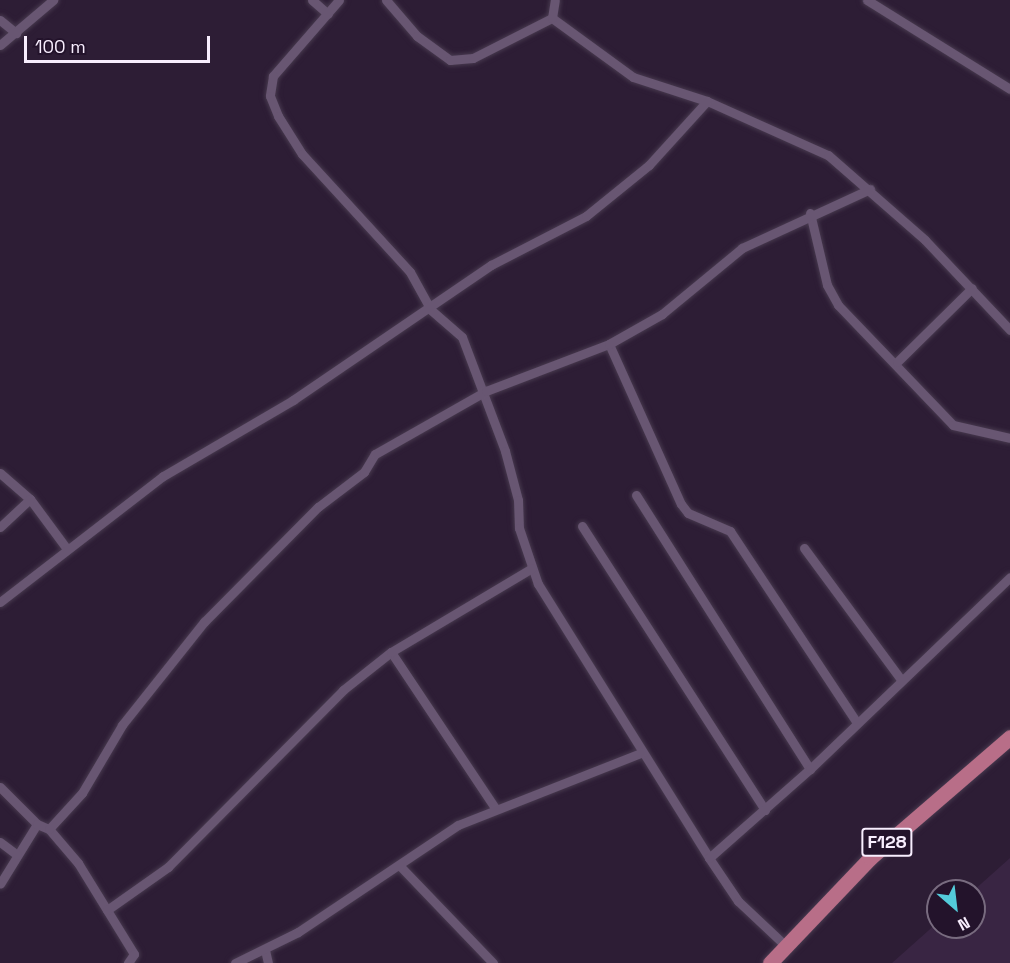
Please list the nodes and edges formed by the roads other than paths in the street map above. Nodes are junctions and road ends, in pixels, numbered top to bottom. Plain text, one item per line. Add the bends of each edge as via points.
1 (52, 0) edge
2 (312, 0) edge
3 (339, 0) edge
4 (386, 0) edge
5 (555, 0) edge
6 (867, 0) edge
7 (328, 14) junction
8 (552, 18) junction
9 (0, 20) edge
10 (16, 33) junction
11 (0, 45) edge
12 (1010, 89) edge
13 (707, 101) junction
14 (870, 189) junction
15 (810, 213) junction
16 (972, 288) junction
17 (431, 310) junction
18 (1010, 330) edge
19 (609, 344) junction
20 (897, 362) junction
21 (486, 391) junction
22 (1010, 438) edge
23 (0, 472) edge
24 (636, 495) dead end
25 (30, 499) junction
26 (0, 526) edge
27 (582, 526) dead end
28 (804, 548) dead end
29 (67, 549) junction
30 (532, 567) junction
31 (1010, 577) edge
32 (0, 602) edge
33 (391, 652) junction
34 (900, 678) junction
35 (857, 723) junction
36 (1010, 737) edge
37 (641, 753) junction
38 (810, 769) junction
39 (0, 788) edge
40 (495, 808) junction
41 (765, 810) junction
42 (37, 824) junction
43 (49, 829) junction
44 (0, 842) edge
45 (18, 855) junction
46 (709, 858) junction
47 (399, 865) junction
48 (0, 884) edge
49 (107, 910) junction
50 (264, 950) junction
51 (774, 957) edge
52 (128, 963) edge
53 (235, 963) edge
54 (268, 963) edge
55 (493, 963) edge

1 - 10 street
2 - 7 street
3 - 7 street
4 - 8 street via 417,36 450,60 473,58
5 - 8 street
6 - 12 street
7 - 17 street via 277,70 270,96 302,154 410,272
8 - 13 street via 633,77
9 - 10 street
10 - 11 street
13 - 14 street via 828,155
13 - 17 street via 649,165 586,216 490,265
14 - 15 street
14 - 16 street
15 - 19 street via 721,262 662,314
15 - 20 street via 827,285 838,305
16 - 18 street
16 - 20 street
17 - 21 street via 462,337
17 - 29 street via 163,476
19 - 21 street
19 - 35 street via 681,504 688,513 730,531
20 - 22 street via 953,424
21 - 30 street
21 - 43 street via 375,454 364,472 285,539 204,622 122,725 82,793
23 - 25 street
24 - 38 street
25 - 26 street
25 - 29 street
27 - 41 street
28 - 34 street
29 - 32 street
30 - 33 street
30 - 37 street
31 - 34 street
33 - 40 street
33 - 49 street via 343,690 168,867
34 - 35 street
35 - 38 street
36 - 51 main road, F128 via 870,858
37 - 40 street
37 - 46 street
38 - 41 street
39 - 42 street
40 - 47 street
41 - 46 street
42 - 43 street
42 - 45 street
43 - 49 street
44 - 45 street
45 - 48 street
46 - 51 street
47 - 50 street
47 - 55 street
49 - 52 street via 134,954
50 - 53 street
50 - 54 street

